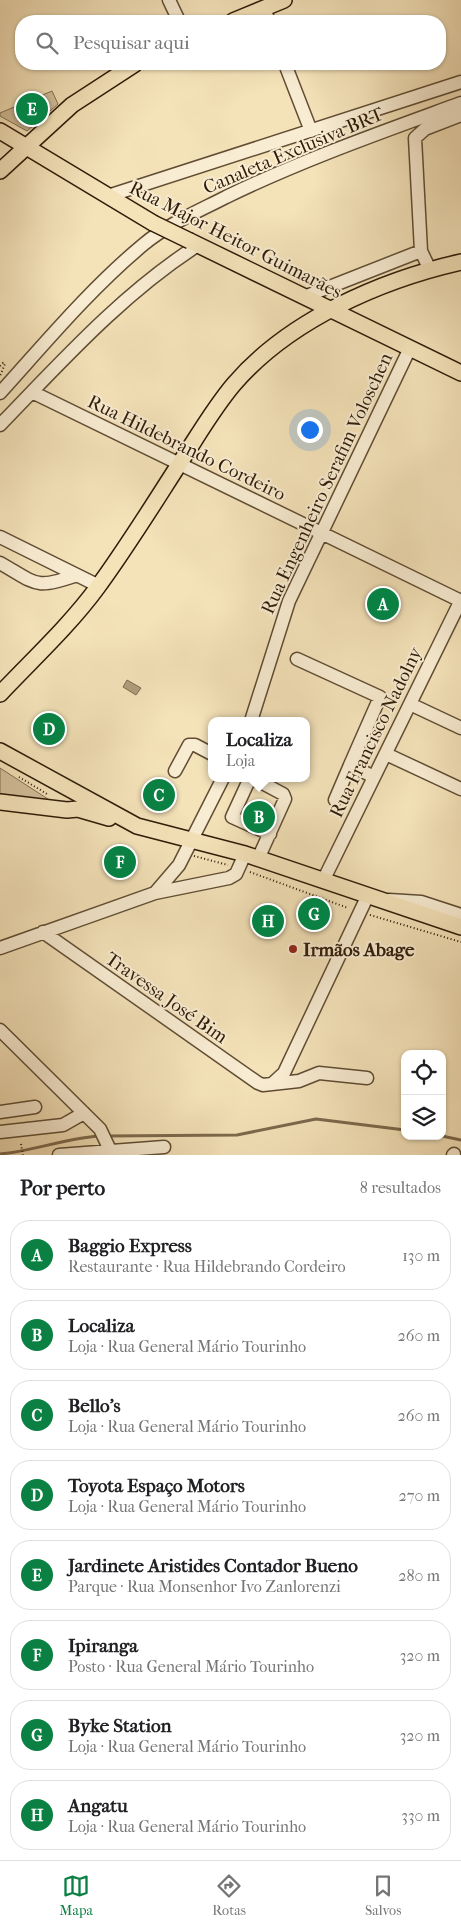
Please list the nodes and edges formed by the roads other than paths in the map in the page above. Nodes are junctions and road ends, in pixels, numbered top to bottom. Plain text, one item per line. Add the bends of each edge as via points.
1 (169, 0) edge
2 (284, 0) edge
3 (176, 15) edge
4 (266, 15) edge
5 (125, 70) edge
6 (287, 70) edge
7 (461, 82) edge
8 (461, 103) edge
9 (461, 115) edge
10 (0, 131) edge
11 (310, 131) junction
12 (27, 145) junction
13 (0, 171) edge
14 (108, 196) junction
15 (194, 243) junction
16 (421, 251) junction
17 (461, 262) edge
18 (430, 270) junction
19 (304, 296) junction
20 (332, 310) junction
21 (410, 348) junction
22 (461, 373) edge
23 (32, 392) junction
24 (0, 393) edge
25 (0, 425) edge
26 (179, 464) junction
27 (321, 533) junction
28 (0, 537) edge
29 (0, 563) edge
30 (77, 575) junction
31 (99, 586) junction
32 (461, 601) edge
33 (297, 659) dead end
34 (0, 694) edge
35 (410, 704) junction
36 (252, 717) edge
37 (461, 728) edge
38 (0, 751) edge
39 (208, 752) edge
40 (386, 754) junction
41 (0, 758) edge
42 (350, 765) junction
43 (175, 771) dead end
44 (374, 778) junction
45 (221, 782) edge
46 (250, 782) edge
47 (260, 782) edge
48 (461, 789) edge
49 (335, 800) dead end
50 (1, 803) edge
51 (78, 809) junction
52 (137, 826) junction
53 (270, 834) junction
54 (192, 840) junction
55 (251, 857) junction
56 (323, 881) junction
57 (155, 893) junction
58 (373, 897) junction
59 (461, 915) edge
60 (461, 927) edge
61 (43, 932) junction
62 (0, 948) edge
63 (0, 1030) edge
64 (367, 1078) dead end
65 (272, 1084) junction
66 (35, 1107) dead end
67 (0, 1112) edge
68 (84, 1113) junction
69 (0, 1132) edge
70 (108, 1146) junction
71 (164, 1146) dead end
72 (59, 1155) edge

1 - 3 street
2 - 4 main road
5 - 12 main road via 87,94
6 - 11 street
7 - 11 street
8 - 24 street, Canaleta Exclusiva BRT via 309,159 171,226 145,243 76,309
9 - 16 street via 425,129 415,138
10 - 12 main road, Rua Major Heitor Guimarães
11 - 14 street
12 - 13 main road
12 - 14 main road, Rua Major Heitor Guimarães
14 - 15 main road, Rua Major Heitor Guimarães, bridge
15 - 19 main road, Rua Major Heitor Guimarães
15 - 23 street via 120,304
16 - 18 street
16 - 19 street
17 - 18 main road
18 - 20 main road
19 - 20 main road, Rua Major Heitor Guimarães
20 - 21 main road, Rua Major Heitor Guimarães
20 - 26 main road via 281,339 246,371
21 - 22 main road, Rua Major Heitor Guimarães
21 - 27 street, Rua Engenheiro Serafim Voloschen
23 - 25 street
23 - 26 street, Rua Hildebrando Cordeiro
26 - 27 street, Rua Hildebrando Cordeiro
26 - 31 main road
27 - 32 street, Rua Hildebrando Cordeiro
27 - 36 street, Rua Engenheiro Serafim Voloschen via 283,616
28 - 30 street
29 - 30 street via 34,583 44,585
30 - 31 street
31 - 34 main road
32 - 35 street, Rua Francisco Nadolny
33 - 42 street via 380,697
35 - 37 street
35 - 40 street, Rua Francisco Nadolny
38 - 52 main road
39 - 43 street via 195,744 190,745
40 - 44 street, Rua Francisco Nadolny
40 - 48 street
41 - 51 main road via 66,796
42 - 44 street
42 - 49 street
44 - 56 street, Rua Francisco Nadolny
45 - 54 street
46 - 53 street via 232,817
47 - 53 street via 283,794 285,799
50 - 51 main road
51 - 52 main road
52 - 54 main road
53 - 55 street
54 - 55 main road
54 - 57 street via 173,874
55 - 56 main road
55 - 57 street via 229,878
56 - 58 main road
57 - 61 street
58 - 59 street via 413,900
58 - 60 main road
58 - 65 street via 284,1073
61 - 62 street
61 - 65 street, Travessa José Bim via 258,1083
63 - 68 street
64 - 65 street via 318,1073 299,1081
66 - 67 street
68 - 69 street via 63,1125
68 - 70 street via 100,1129
70 - 71 street
70 - 72 street

